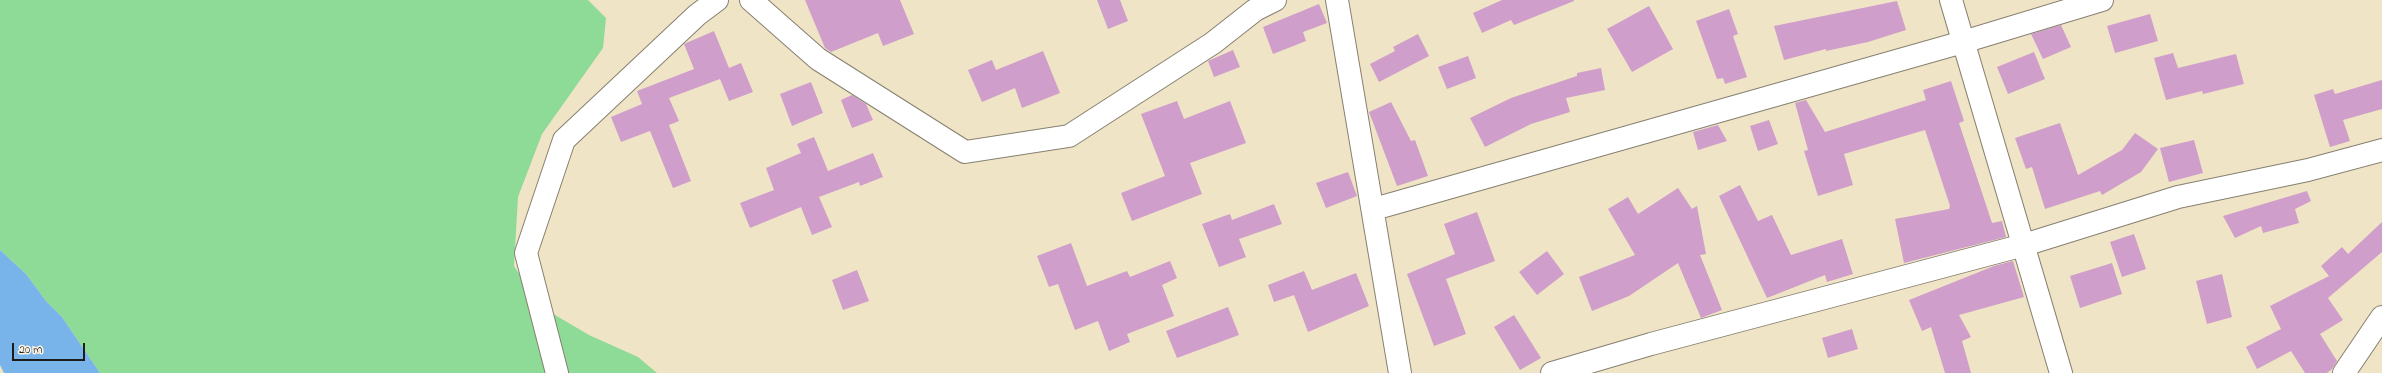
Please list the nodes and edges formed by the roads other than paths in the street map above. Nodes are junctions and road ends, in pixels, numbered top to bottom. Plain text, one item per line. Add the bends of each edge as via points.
1 (717, 0) edge
2 (752, 0) edge
3 (1275, 0) edge
4 (1337, 0) edge
5 (1951, 0) edge
6 (2102, 0) edge
7 (1963, 42) junction
8 (2382, 150) edge
9 (1374, 209) junction
10 (2024, 245) junction
11 (2382, 317) edge
12 (557, 373) edge
13 (1400, 373) edge
14 (1552, 373) edge
15 (2062, 373) edge
16 (2344, 373) edge

1 - 12 street via 697,15 564,140 526,253
2 - 3 street via 818,59 965,152 1069,136 1213,43 1255,10
4 - 9 street
5 - 7 street
6 - 7 street
7 - 9 street
7 - 10 street
8 - 10 street via 2308,170 2178,198
9 - 13 street
10 - 14 street via 1651,344
10 - 15 street
11 - 16 street

